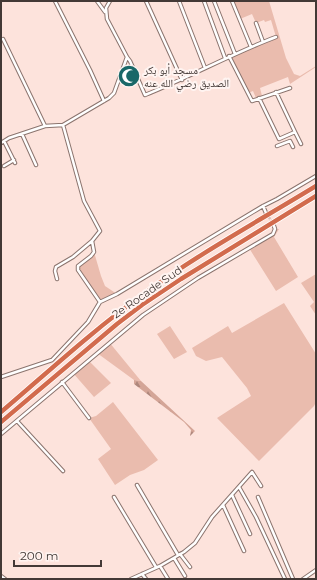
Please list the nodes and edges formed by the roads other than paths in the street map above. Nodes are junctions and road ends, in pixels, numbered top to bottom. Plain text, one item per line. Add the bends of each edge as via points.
1 (55, 1) edge
2 (97, 1) edge
3 (110, 1) edge
4 (146, 1) edge
5 (179, 1) edge
6 (204, 1) edge
7 (214, 1) edge
8 (232, 1) edge
9 (106, 13) junction
10 (256, 23) dead end
11 (276, 37) dead end
12 (3, 39) dead end
13 (263, 42) junction
14 (250, 47) junction
15 (235, 54) junction
16 (228, 56) junction
17 (127, 57) junction
18 (224, 58) junction
19 (205, 68) junction
20 (182, 80) junction
21 (290, 88) dead end
22 (276, 92) junction
23 (259, 98) junction
24 (104, 101) junction
25 (63, 125) junction
26 (45, 126) junction
27 (295, 132) junction
28 (22, 134) junction
29 (281, 138) junction
30 (2, 142) edge
31 (283, 143) junction
32 (301, 144) dead end
33 (277, 146) dead end
34 (293, 147) dead end
35 (36, 165) dead end
36 (4, 166) dead end
37 (316, 176) edge
38 (316, 186) edge
39 (316, 196) edge
40 (263, 206) junction
41 (266, 213) tunnel mouth
42 (274, 226) dead end
43 (92, 241) junction
44 (57, 279) dead end
45 (100, 302) junction
46 (1, 377) edge
47 (62, 382) junction
48 (1, 412) edge
49 (89, 418) dead end
50 (17, 421) junction
51 (1, 422) edge
52 (1, 434) edge
53 (63, 471) dead end
54 (137, 485) dead end
55 (262, 486) dead end
56 (239, 487) junction
57 (232, 495) junction
58 (114, 497) dead end
59 (258, 497) dead end
60 (223, 505) junction
61 (250, 534) dead end
62 (244, 551) dead end
63 (179, 554) junction
64 (174, 558) junction
65 (160, 566) junction
66 (156, 567) junction
67 (190, 567) dead end
68 (316, 570) edge
69 (142, 574) junction
70 (1, 576) edge
71 (185, 576) dead end
72 (5, 579) edge
73 (130, 579) edge
74 (146, 579) edge
75 (168, 579) edge
76 (285, 579) edge
77 (294, 579) edge
78 (303, 579) edge

1 - 24 street
2 - 9 street
3 - 9 street
4 - 20 street
5 - 19 street
6 - 18 street
7 - 15 street
8 - 14 street
9 - 17 street
10 - 13 street
11 - 13 street
12 - 26 street
13 - 14 street
14 - 15 street
15 - 16 street
16 - 18 street
16 - 23 street via 252,101
17 - 20 street via 146,95
17 - 24 street via 114,93
18 - 19 street
19 - 20 street
21 - 22 street
22 - 23 street
22 - 27 street
23 - 29 street
24 - 25 street
25 - 26 street
25 - 43 street via 84,201 100,231
26 - 28 street
27 - 29 street
27 - 32 street
28 - 30 street
28 - 35 street
29 - 31 street
30 - 36 street via 15,162
31 - 33 street
31 - 34 street via 290,141
37 - 40 street
38 - 48 highway, 2e Rocade Sud via 141,296
39 - 51 highway, 2e Rocade Sud via 142,305
40 - 41 street
40 - 45 street
42 - 47 street via 273,234 198,278 143,315
43 - 44 street via 56,267
43 - 45 street via 94,252 78,266 78,270
45 - 46 street via 88,322 52,360
47 - 49 street
47 - 50 street
50 - 52 street
50 - 53 street
54 - 63 street
55 - 56 street via 252,472
56 - 57 street
56 - 76 street
57 - 60 street
57 - 61 street
58 - 66 street
59 - 77 street
60 - 62 street
60 - 63 street via 195,543
63 - 64 street
63 - 67 street
64 - 65 street
64 - 71 street
65 - 66 street
65 - 75 street
66 - 69 street
68 - 78 street
69 - 73 street
69 - 74 street
70 - 72 street

